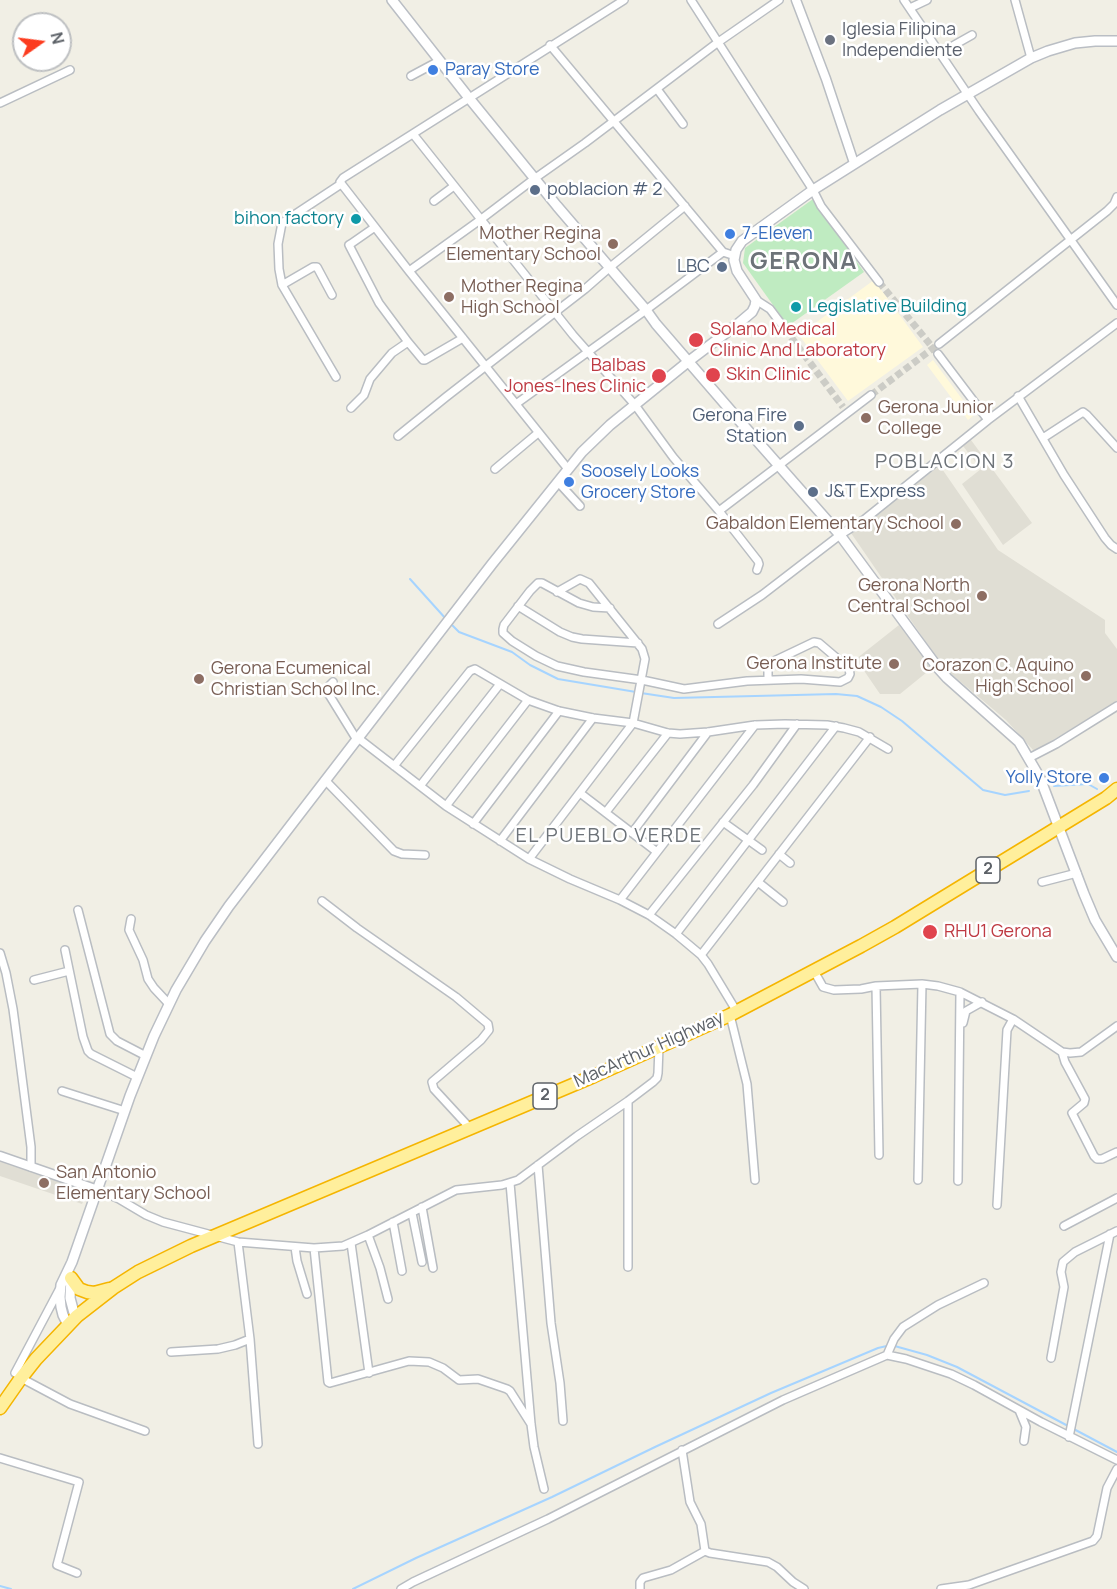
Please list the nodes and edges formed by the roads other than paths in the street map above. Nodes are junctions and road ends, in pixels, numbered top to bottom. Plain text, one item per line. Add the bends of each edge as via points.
1 (392, 0) edge
2 (624, 0) edge
3 (691, 0) edge
4 (779, 0) edge
5 (796, 0) edge
6 (904, 0) edge
7 (927, 0) edge
8 (1015, 0) edge
9 (910, 8) junction
10 (972, 35) dead end
11 (1117, 41) edge
12 (717, 43) junction
13 (550, 45) junction
14 (940, 53) junction
15 (1031, 58) junction
16 (439, 61) junction
17 (66, 72) edge
18 (411, 76) dead end
19 (657, 89) junction
20 (968, 94) junction
21 (469, 99) junction
22 (0, 103) edge
23 (613, 121) junction
24 (683, 124) dead end
25 (413, 134) junction
26 (854, 163) junction
27 (534, 178) junction
28 (341, 184) junction
29 (454, 186) junction
30 (813, 190) junction
31 (1117, 197) edge
32 (434, 201) dead end
33 (685, 206) junction
34 (480, 220) junction
35 (375, 227) junction
36 (1071, 240) junction
37 (723, 252) junction
38 (735, 256) junction
39 (609, 267) junction
40 (409, 271) junction
41 (879, 282) tunnel mouth
42 (282, 285) junction
43 (332, 295) dead end
44 (756, 300) junction
45 (1117, 305) edge
46 (646, 310) junction
47 (555, 312) junction
48 (1117, 323) edge
49 (785, 329) tunnel mouth
50 (463, 338) junction
51 (408, 342) junction
52 (939, 344) tunnel mouth
53 (587, 352) junction
54 (938, 354) tunnel mouth
55 (689, 361) junction
56 (485, 366) junction
57 (336, 377) dead end
58 (871, 395) tunnel mouth
59 (1018, 396) junction
60 (516, 404) junction
61 (635, 405) junction
62 (351, 408) dead end
63 (988, 420) junction
64 (538, 433) junction
65 (398, 436) dead end
66 (1043, 438) junction
67 (1117, 448) edge
68 (778, 465) junction
69 (495, 469) dead end
70 (568, 469) junction
71 (558, 482) junction
72 (580, 506) dead end
73 (719, 511) junction
74 (840, 535) junction
75 (1117, 549) edge
76 (757, 570) dead end
77 (557, 592) junction
78 (518, 606) junction
79 (610, 608) junction
80 (718, 624) dead end
81 (638, 643) junction
82 (768, 680) junction
83 (333, 682) dead end
84 (641, 683) junction
85 (500, 684) junction
86 (528, 700) junction
87 (1117, 706) edge
88 (559, 711) junction
89 (593, 718) junction
90 (633, 723) junction
91 (797, 724) junction
92 (756, 725) junction
93 (836, 726) junction
94 (708, 732) junction
95 (668, 733) junction
96 (870, 738) junction
97 (357, 739) junction
98 (888, 749) dead end
99 (1029, 758) junction
100 (394, 766) junction
101 (325, 780) junction
102 (420, 786) junction
103 (1117, 789) edge
104 (580, 792) junction
105 (446, 806) junction
106 (606, 812) junction
107 (723, 822) junction
108 (473, 824) junction
109 (1058, 828) junction
110 (632, 833) junction
111 (500, 841) junction
112 (749, 841) junction
113 (762, 850) dead end
114 (657, 852) junction
115 (779, 854) junction
116 (425, 855) dead end
117 (529, 859) junction
118 (790, 863) dead end
119 (1077, 873) junction
120 (758, 882) junction
121 (1042, 882) dead end
122 (620, 900) junction
123 (322, 901) dead end
124 (783, 903) dead end
125 (78, 910) dead end
126 (649, 915) junction
127 (131, 919) dead end
128 (676, 934) junction
129 (65, 950) dead end
130 (0, 953) edge
131 (701, 955) junction
132 (1117, 957) edge
133 (69, 971) junction
134 (814, 971) junction
135 (34, 980) dead end
136 (922, 984) junction
137 (876, 986) junction
138 (960, 992) junction
139 (982, 1002) junction
140 (169, 1004) junction
141 (733, 1013) junction
142 (1013, 1019) junction
143 (1117, 1026) edge
144 (961, 1031) junction
145 (659, 1047) junction
146 (1062, 1052) junction
147 (146, 1056) junction
148 (137, 1077) junction
149 (62, 1091) dead end
150 (628, 1101) junction
151 (125, 1111) junction
152 (469, 1127) junction
153 (1117, 1152) edge
154 (879, 1155) dead end
155 (0, 1156) edge
156 (538, 1165) junction
157 (31, 1167) junction
158 (755, 1180) dead end
159 (918, 1180) dead end
160 (958, 1181) dead end
161 (510, 1183) junction
162 (98, 1190) junction
163 (1117, 1198) edge
164 (998, 1205) dead end
165 (422, 1207) junction
166 (412, 1213) junction
167 (393, 1222) junction
168 (1064, 1226) dead end
169 (1114, 1233) edge
170 (368, 1235) junction
171 (216, 1236) junction
172 (237, 1242) junction
173 (351, 1243) junction
174 (295, 1247) junction
175 (315, 1248) junction
176 (422, 1262) dead end
177 (628, 1267) dead end
178 (433, 1268) dead end
179 (402, 1271) dead end
180 (66, 1282) junction
181 (984, 1283) dead end
182 (113, 1288) junction
183 (307, 1294) dead end
184 (388, 1299) dead end
185 (72, 1320) junction
186 (250, 1339) junction
187 (171, 1352) dead end
188 (887, 1355) junction
189 (1051, 1358) dead end
190 (369, 1373) junction
191 (18, 1375) junction
192 (0, 1408) edge
193 (1019, 1410) junction
194 (563, 1421) dead end
195 (531, 1424) junction
196 (145, 1431) dead end
197 (1069, 1437) junction
198 (1024, 1441) dead end
199 (258, 1444) dead end
200 (682, 1450) junction
201 (0, 1458) edge
202 (1117, 1460) edge
203 (1117, 1470) edge
204 (544, 1489) dead end
205 (705, 1551) junction
206 (76, 1573) dead end
207 (969, 1587) edge
208 (401, 1589) edge
209 (640, 1589) edge
210 (804, 1589) edge
211 (941, 1589) edge

1 - 16 main road
2 - 13 street
3 - 12 street
4 - 12 street
5 - 26 street
6 - 9 street
7 - 9 street
8 - 15 street
9 - 14 street
10 - 14 street
11 - 15 main road via 1075,43
12 - 19 street
12 - 30 street
13 - 21 street
13 - 23 street
14 - 20 street
15 - 20 main road
16 - 18 street
16 - 21 main road
17 - 22 street
19 - 23 street
19 - 24 street
20 - 26 main road
20 - 36 street
21 - 25 street
21 - 27 main road
23 - 27 street
23 - 33 street
25 - 28 street via 343,178
25 - 29 street
26 - 30 main road
27 - 34 street
27 - 39 main road
28 - 35 street
28 - 42 street via 282,223 278,244
29 - 32 street
29 - 34 street
30 - 38 main road via 747,237
30 - 41 street
31 - 36 street via 1111,208
33 - 37 street
33 - 39 street
34 - 40 street
34 - 47 street
35 - 40 street
35 - 51 street via 349,245 379,303
36 - 45 street
36 - 52 street
37 - 38 street
37 - 46 street
38 - 44 main road via 737,270
39 - 46 main road
39 - 47 street
40 - 50 street
42 - 43 street via 316,267
42 - 57 street
44 - 49 street via 770,309
44 - 55 main road via 747,316
46 - 53 street
46 - 55 main road
47 - 53 street
47 - 56 street
48 - 59 street
50 - 51 street via 425,360
50 - 56 street
51 - 62 street via 392,353
53 - 60 street
53 - 61 street
54 - 63 street
55 - 61 main road
55 - 68 main road
56 - 60 street
56 - 65 street
58 - 68 street via 845,410
59 - 63 street
59 - 66 street
60 - 64 street
61 - 70 main road via 594,440
61 - 73 street
63 - 74 street
64 - 69 street
64 - 70 street
66 - 67 street via 1083,412
66 - 75 street via 1092,519
68 - 73 street
68 - 74 main road
70 - 71 main road
71 - 72 street
71 - 97 main road
73 - 76 street via 758,561
74 - 80 street
74 - 99 main road via 938,668 1018,741
77 - 78 street via 538,583
77 - 79 street via 579,603
77 - 79 street via 577,580 585,580
78 - 81 street via 572,637
78 - 84 street via 504,625 504,633 512,641 557,666
79 - 81 street
81 - 84 street via 645,656
82 - 82 street via 840,682 850,674 846,666 814,642 772,662
82 - 84 street via 687,689
83 - 97 street via 328,693
84 - 90 street
85 - 86 street
85 - 100 street via 472,669
85 - 102 street
86 - 88 street
86 - 105 street
87 - 99 street
88 - 89 street
88 - 108 street
89 - 90 street
89 - 111 street
90 - 95 street
90 - 104 street
91 - 92 street
91 - 93 street
91 - 107 street
92 - 94 street
92 - 114 street
93 - 96 street
93 - 112 street
94 - 95 street
94 - 110 street
95 - 106 street
96 - 98 street
96 - 115 street
97 - 100 street
97 - 101 main road
99 - 109 main road via 1048,796
100 - 102 street
101 - 116 street via 394,851
101 - 140 main road via 223,914
102 - 105 street
103 - 109 highway, MacArthur Highway / 2
104 - 106 street
104 - 117 street
105 - 108 street
106 - 110 street
107 - 112 street
107 - 126 street
108 - 111 street
109 - 119 main road
109 - 134 highway, MacArthur Highway / 2
110 - 114 street
111 - 117 street
112 - 113 street
112 - 128 street
114 - 122 street
115 - 118 street
115 - 120 street
117 - 122 street
119 - 121 street
119 - 132 main road via 1095,920
120 - 124 street
120 - 131 street
122 - 126 street
123 - 152 street via 488,1024 489,1030 481,1040 432,1082
125 - 147 street via 110,1034
126 - 128 street
127 - 140 street via 129,930 148,979
128 - 131 street
129 - 133 street
130 - 157 street via 13,1009
131 - 141 street
133 - 135 street
133 - 148 street via 88,1051
134 - 137 street via 828,989
134 - 141 highway, MacArthur Highway / 2
136 - 137 street
136 - 138 street
136 - 159 street
137 - 154 street
138 - 139 street
138 - 144 street
139 - 142 street
139 - 144 street via 966,1011
140 - 147 main road
141 - 145 highway, MacArthur Highway / 2
141 - 158 street via 747,1084
142 - 146 street
142 - 164 street via 1007,1030
143 - 146 street via 1081,1052
144 - 160 street
145 - 150 street via 657,1078
145 - 152 highway, MacArthur Highway / 2
146 - 153 street via 1084,1099 1072,1113 1094,1156 1102,1159
147 - 148 main road
148 - 151 main road
149 - 151 street
150 - 156 street
150 - 177 street
151 - 162 main road
152 - 171 highway, MacArthur Highway / 2
155 - 157 street
156 - 161 street
156 - 194 street
157 - 162 street
161 - 165 street via 456,1190
161 - 195 street
162 - 171 street via 163,1222
162 - 180 main road
163 - 168 street
165 - 166 street
165 - 178 street
166 - 167 street
166 - 176 street
167 - 170 street
167 - 179 street
169 - 189 street via 1063,1262 1064,1287
169 - 197 street
170 - 173 street
170 - 184 street
171 - 172 street
171 - 182 highway, MacArthur Highway / 2 via 163,1258
172 - 174 street
172 - 186 street
173 - 175 street
173 - 190 street
174 - 175 street
174 - 183 street
175 - 190 street via 328,1382
180 - 182 highway via 94,1293
180 - 185 main road via 74,1313
180 - 191 street
181 - 188 street via 903,1327
182 - 185 highway, MacArthur Highway / 2
185 - 191 highway, MacArthur Highway / 2
186 - 187 street via 218,1349
186 - 199 street
188 - 193 street via 951,1374
188 - 200 street
190 - 195 street via 409,1361 429,1362 459,1380 478,1380 507,1389
191 - 192 highway, MacArthur Highway / 2
191 - 196 street via 70,1404
193 - 197 street
193 - 198 street via 1026,1427
195 - 204 street
197 - 202 street
200 - 205 street via 690,1502 701,1524
200 - 208 street
201 - 206 street via 79,1482 57,1565
203 - 207 street via 1107,1488 1093,1541
205 - 209 street via 671,1570 643,1578
205 - 210 street via 768,1562
207 - 211 street

